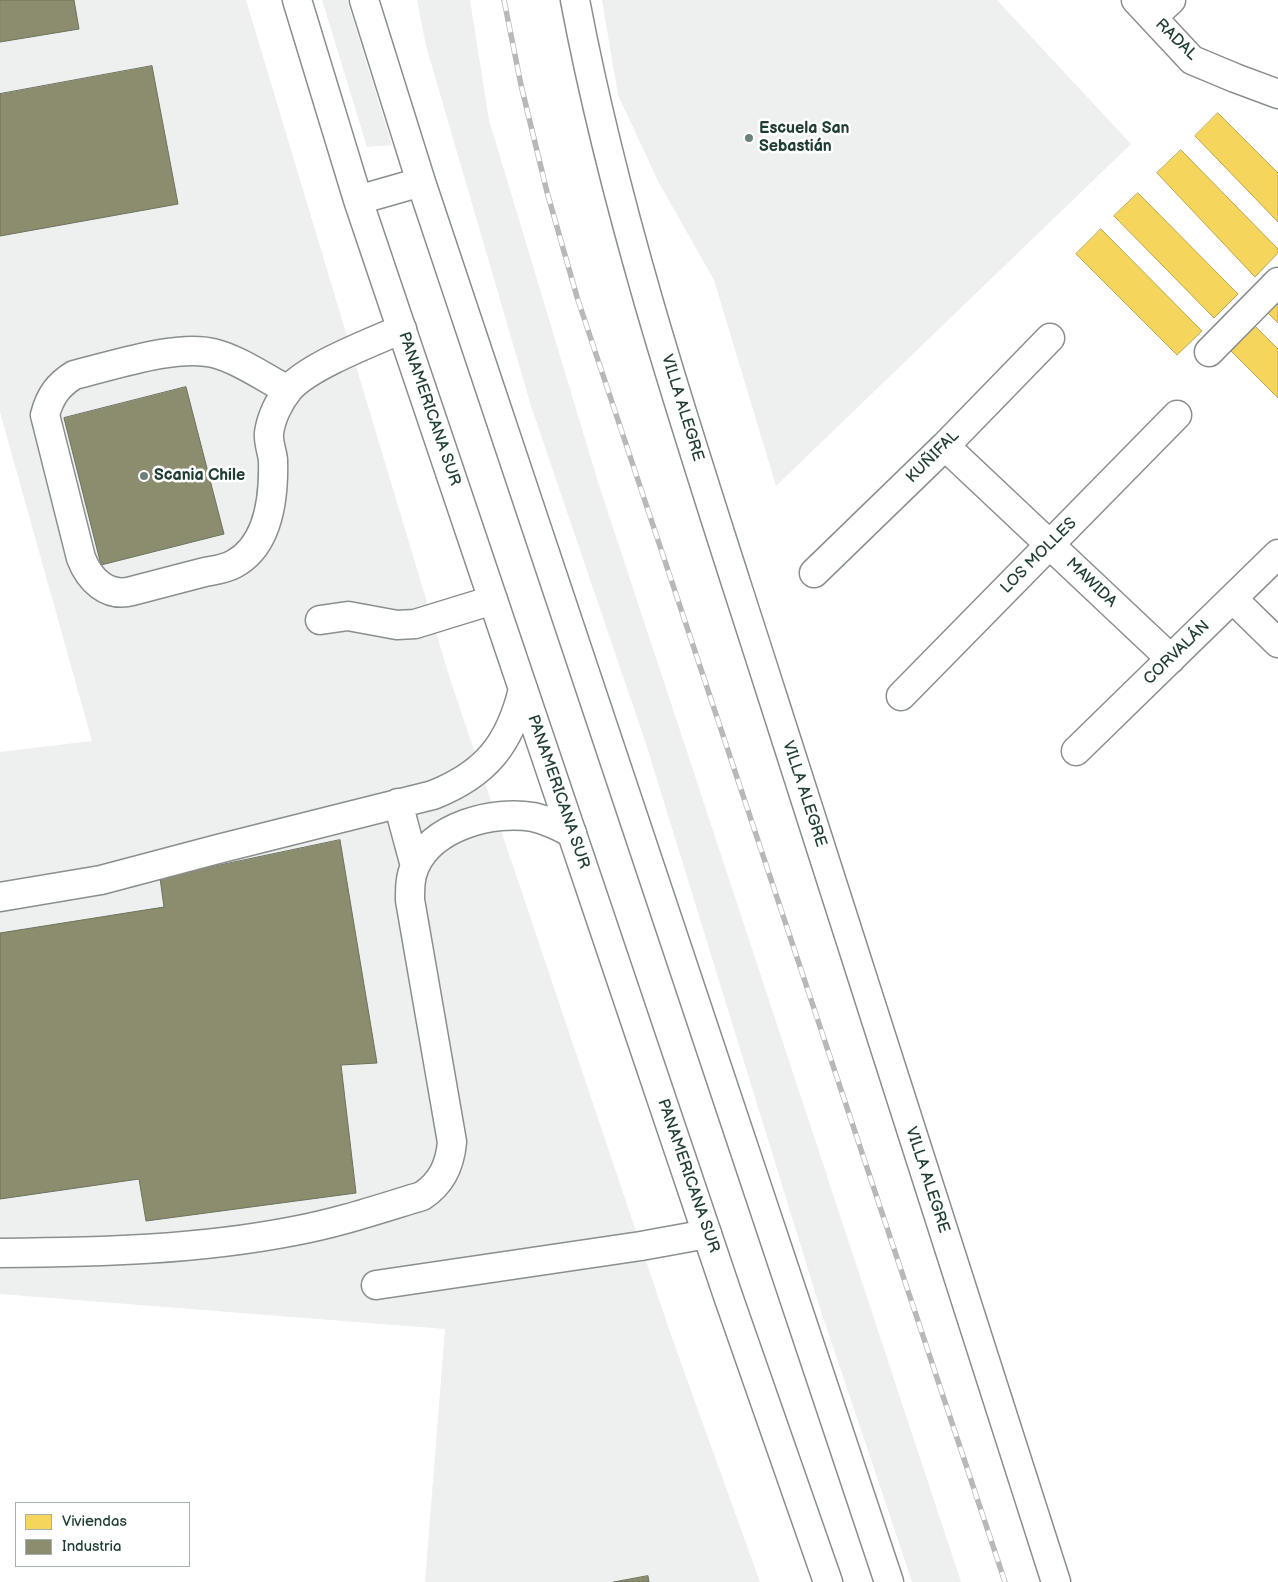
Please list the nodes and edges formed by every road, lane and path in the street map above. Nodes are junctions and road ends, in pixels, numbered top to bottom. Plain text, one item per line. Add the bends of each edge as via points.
1 (297, 0) edge
2 (575, 0) edge
3 (1153, 6) edge
4 (368, 7) edge
5 (1278, 94) edge
6 (421, 182) junction
7 (358, 200) junction
8 (1278, 282) edge
9 (402, 329) junction
10 (1050, 338) dead end
11 (1209, 352) dead end
12 (288, 390) junction
13 (1177, 414) dead end
14 (945, 446) junction
15 (1050, 545) junction
16 (1278, 554) edge
17 (814, 574) dead end
18 (1232, 599) junction
19 (493, 600) junction
20 (320, 620) dead end
21 (1278, 643) edge
22 (1171, 660) junction
23 (523, 688) junction
24 (901, 696) dead end
25 (1076, 751) dead end
26 (398, 803) junction
27 (572, 833) junction
28 (415, 866) junction
29 (0, 897) edge
30 (707, 1234) junction
31 (0, 1253) edge
32 (376, 1285) dead end
33 (828, 1582) edge
34 (889, 1582) edge
35 (1056, 1582) edge

1 - 7 main road, PANAMERICANA SUR
2 - 35 main road, VILLA ALEGRE via 622,202 679,402
3 - 5 main road, RADAL via 1192,60
4 - 6 main road
6 - 7 main road
6 - 34 main road
7 - 9 main road, PANAMERICANA SUR
8 - 11 main road
9 - 12 main road via 324,365 296,381
9 - 19 main road, PANAMERICANA SUR
10 - 14 main road, KUÑIFAL
12 - 12 main road via 273,417 269,435 273,457 271,502 262,533 247,554 220,570 126,593 107,590 91,578 81,558 44,415 53,392 63,382 74,375 164,353 197,350 230,359
13 - 15 main road, LOS MOLLES
14 - 15 main road, MAWIDA
14 - 17 main road, KUÑIFAL
15 - 22 main road, MAWIDA
15 - 24 main road, LOS MOLLES
16 - 18 main road, CORVALÁN
18 - 21 main road
18 - 22 main road, CORVALÁN
19 - 20 main road via 415,624 397,625 348,616
19 - 23 main road, PANAMERICANA SUR
22 - 25 main road, CORVALÁN
23 - 26 main road via 511,728 487,762 453,787
23 - 27 main road, PANAMERICANA SUR
26 - 28 main road
26 - 29 main road via 101,880
27 - 28 main road via 533,817 488,817 465,824 432,843
27 - 30 main road, PANAMERICANA SUR
28 - 31 main road via 410,882 410,900 452,1142 445,1172 431,1190 422,1196 346,1220 241,1240 138,1250
30 - 32 main road
30 - 33 main road, PANAMERICANA SUR

